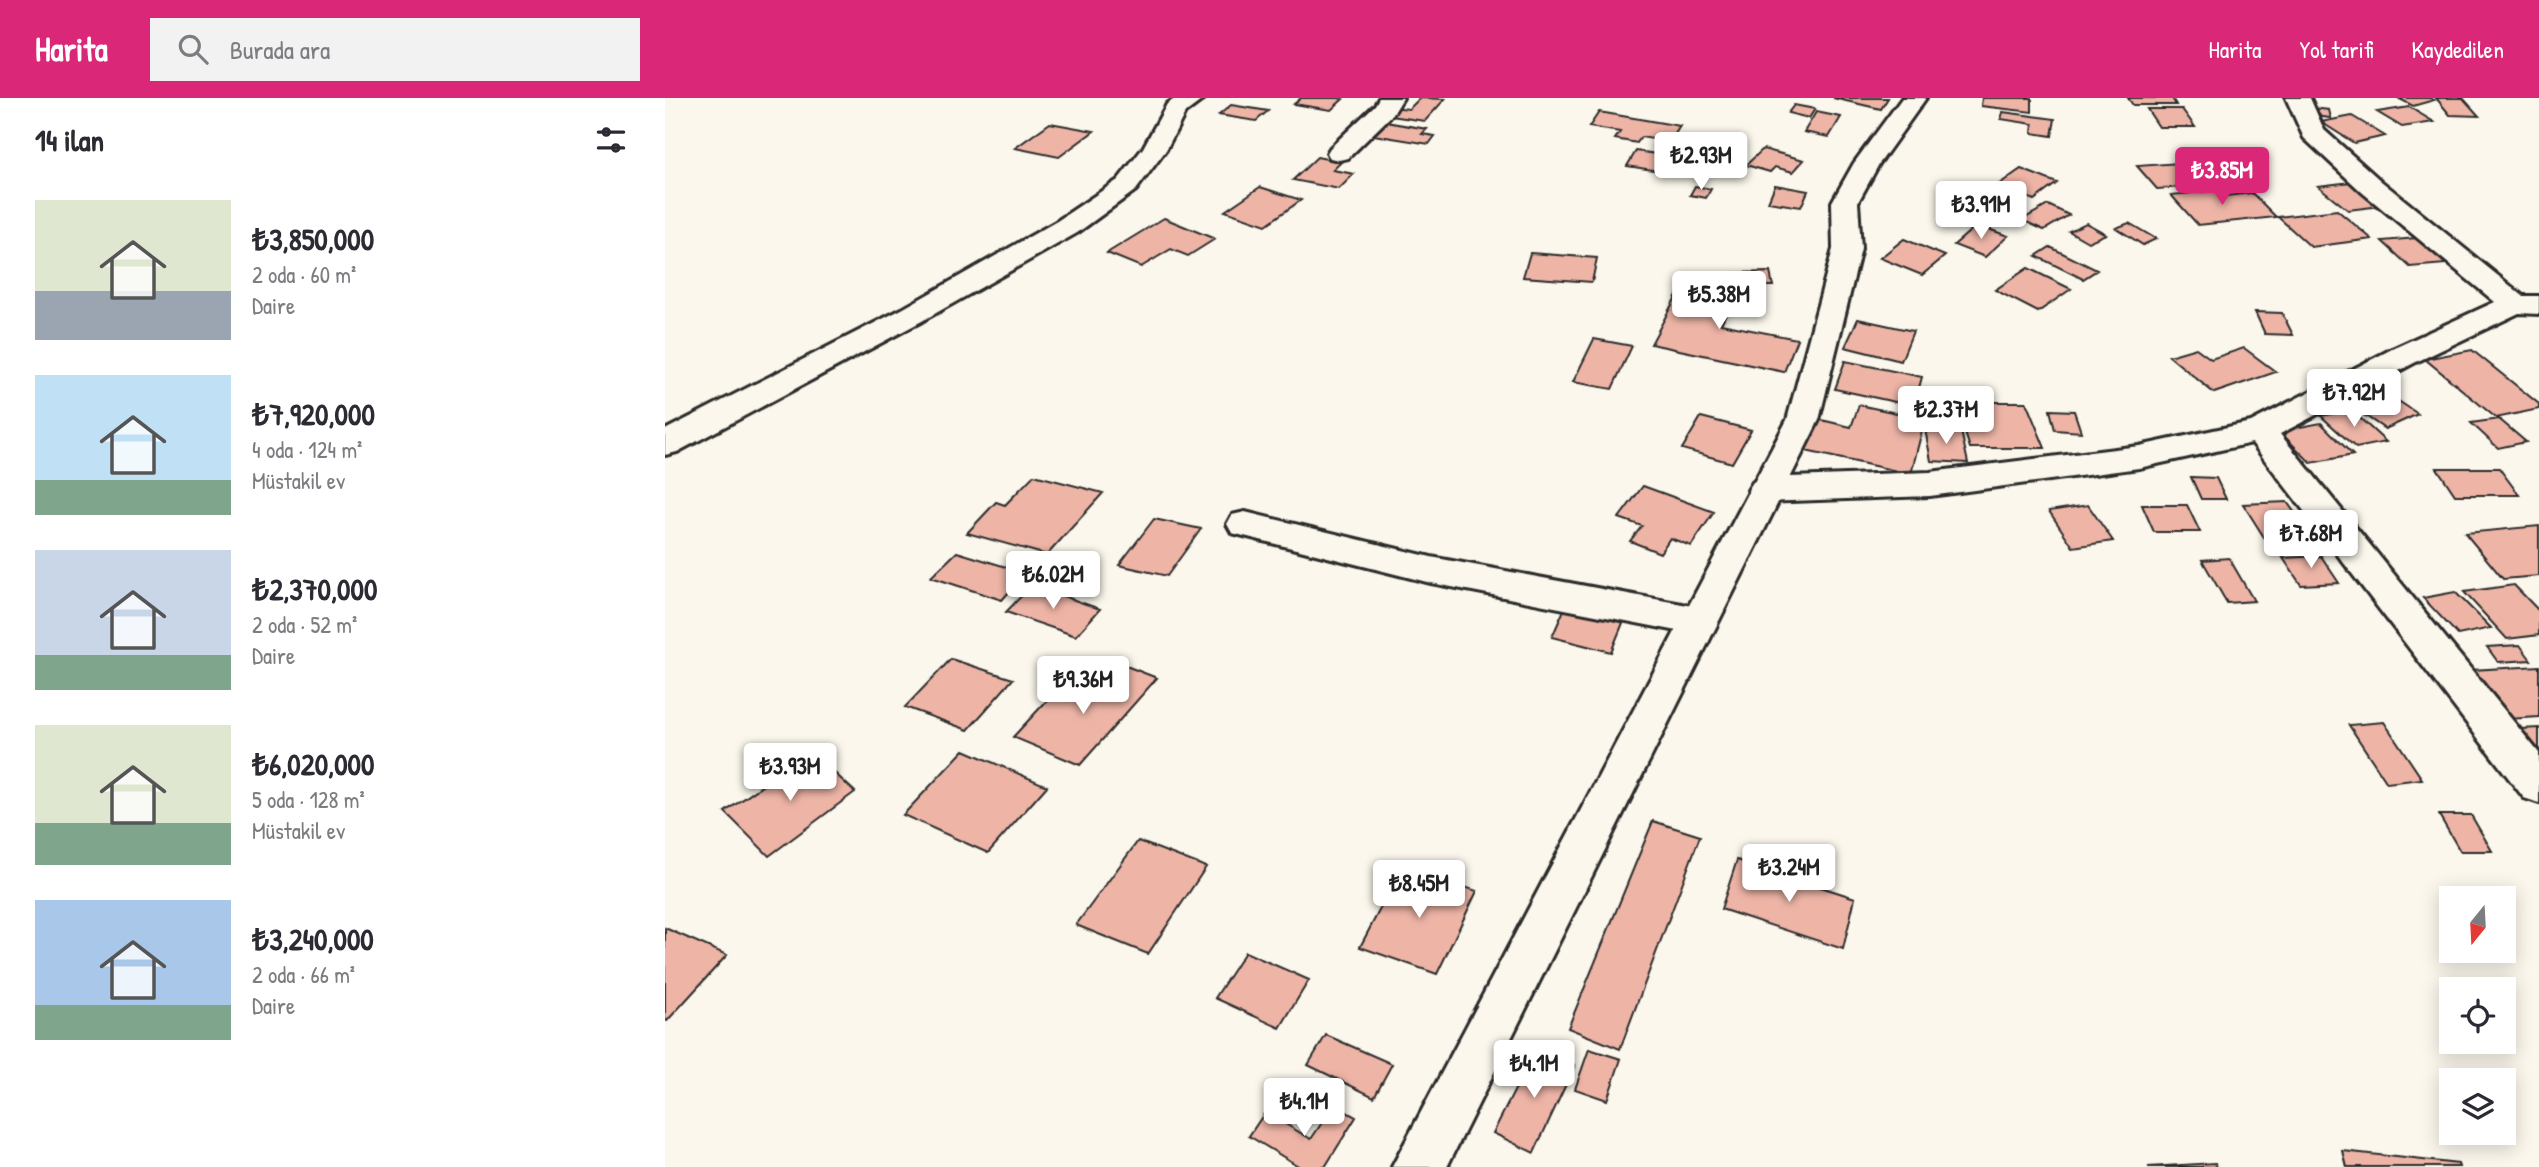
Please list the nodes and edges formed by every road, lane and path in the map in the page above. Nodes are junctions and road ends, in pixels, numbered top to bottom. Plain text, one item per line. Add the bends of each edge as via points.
1 (1193, 98) edge
2 (1391, 98) edge
3 (1914, 98) edge
4 (2298, 98) edge
5 (1339, 153) dead end
6 (2527, 305) edge
7 (2260, 430) junction
8 (665, 444) edge
9 (1765, 491) junction
10 (1245, 524) dead end
11 (1698, 621) junction
12 (2539, 785) edge
13 (1419, 1167) edge

1 - 8 street via 1175,109 1154,150 1126,185 1066,227 912,315
2 - 5 street
3 - 9 street via 1845,202 1847,249 1803,419
4 - 6 street via 2312,133 2372,187
6 - 7 street via 2403,356
7 - 9 street via 2139,457 1943,483
7 - 12 street
9 - 11 street
10 - 11 street via 1431,570
11 - 13 street

